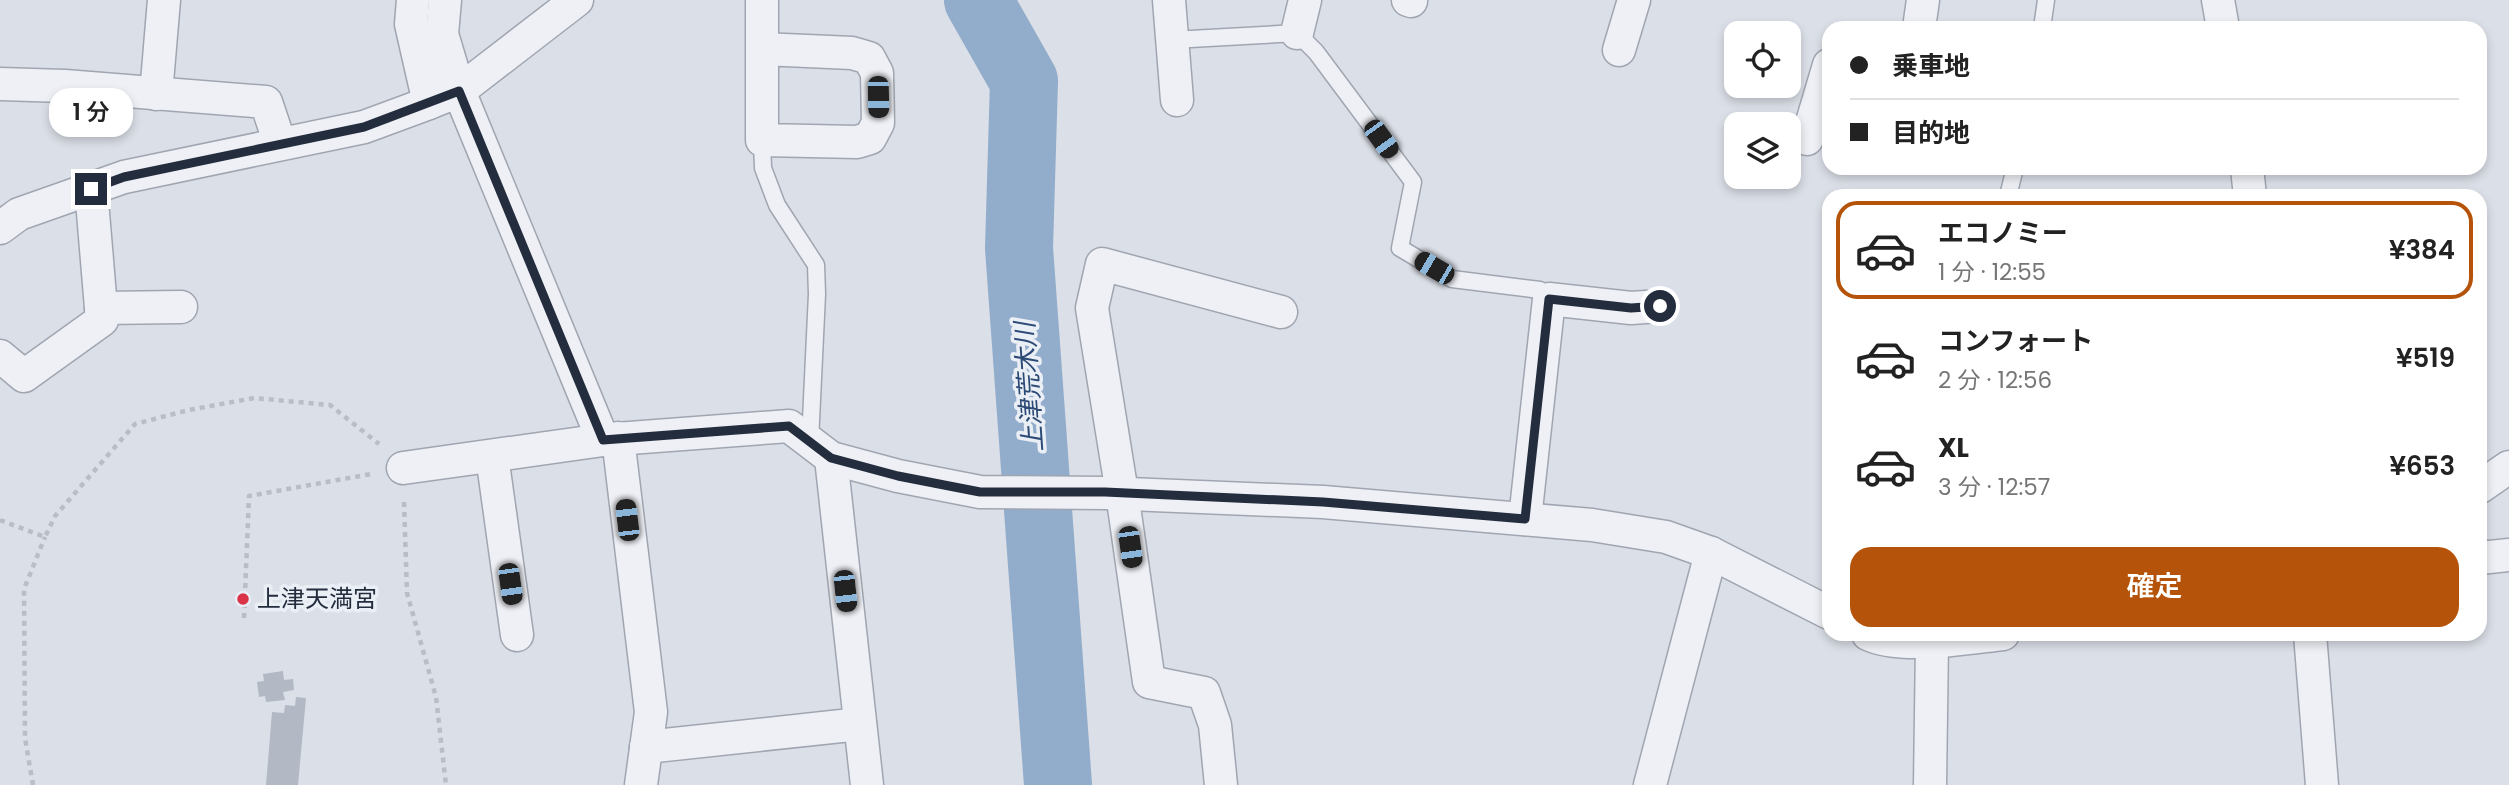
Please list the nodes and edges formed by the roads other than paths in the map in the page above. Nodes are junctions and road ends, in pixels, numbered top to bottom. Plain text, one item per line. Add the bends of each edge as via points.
1 (164, 0) edge
2 (414, 0) edge
3 (445, 0) edge
4 (577, 0) edge
5 (762, 0) edge
6 (1169, 0) edge
7 (1305, 0) edge
8 (1634, 0) edge
9 (1923, 0) edge
10 (2046, 0) edge
11 (2218, 0) edge
12 (1920, 21) edge
13 (2043, 21) edge
14 (2222, 21) edge
15 (1297, 33) junction
16 (1172, 40) junction
17 (762, 49) junction
18 (1619, 50) dead end
19 (0, 84) edge
20 (1822, 89) edge
21 (459, 91) junction
22 (156, 94) junction
23 (1177, 100) dead end
24 (429, 103) junction
25 (1807, 139) dead end
26 (762, 140) junction
27 (280, 144) junction
28 (91, 189) junction
29 (0, 228) edge
30 (1549, 299) junction
31 (1660, 306) dead end
32 (181, 307) dead end
33 (102, 308) junction
34 (1281, 312) dead end
35 (0, 356) edge
36 (610, 439) junction
37 (820, 450) junction
38 (492, 456) junction
39 (2509, 467) edge
40 (403, 468) road end
41 (2487, 482) edge
42 (1122, 493) junction
43 (1525, 519) junction
44 (1711, 553) junction
45 (2509, 555) edge
46 (2487, 557) edge
47 (1822, 610) edge
48 (517, 635) dead end
49 (1933, 641) edge
50 (2311, 641) edge
51 (860, 724) junction
52 (646, 747) junction
53 (642, 785) edge
54 (866, 785) edge
55 (1221, 785) edge
56 (1650, 785) edge
57 (1930, 785) edge
58 (2322, 785) edge

1 - 22 street
2 - 24 street via 411,24
3 - 21 street via 442,34
4 - 21 street
5 - 17 street
6 - 16 street
7 - 15 street
8 - 18 street
9 - 12 street
10 - 13 lane
11 - 14 street
15 - 16 lane
15 - 30 lane via 1413,183 1400,248 1452,279 1540,290
16 - 23 street
17 - 26 street
17 - 26 street via 852,53 869,58 877,73 878,122 870,138 857,142
19 - 22 street
20 - 25 street
21 - 24 street
21 - 36 street
22 - 27 street via 266,102
24 - 27 street via 364,127
26 - 37 lane via 764,168 777,205 816,265
27 - 28 street via 124,177
28 - 29 street via 19,214
28 - 33 street
30 - 31 street via 1631,308
30 - 43 street
32 - 33 street
33 - 35 street via 102,320 24,376
34 - 42 street via 1102,264 1092,309
36 - 37 street via 789,426
36 - 38 street
36 - 52 street via 650,712
37 - 42 street via 898,476 980,492
37 - 51 street
38 - 40 street
38 - 48 street
39 - 41 street
42 - 43 street via 1323,502
42 - 55 street via 1149,682 1203,693 1215,726
43 - 44 street via 1592,524 1666,537
44 - 47 street
44 - 56 street
45 - 46 street
49 - 57 street
50 - 58 street
51 - 52 street
51 - 54 street
52 - 53 street

